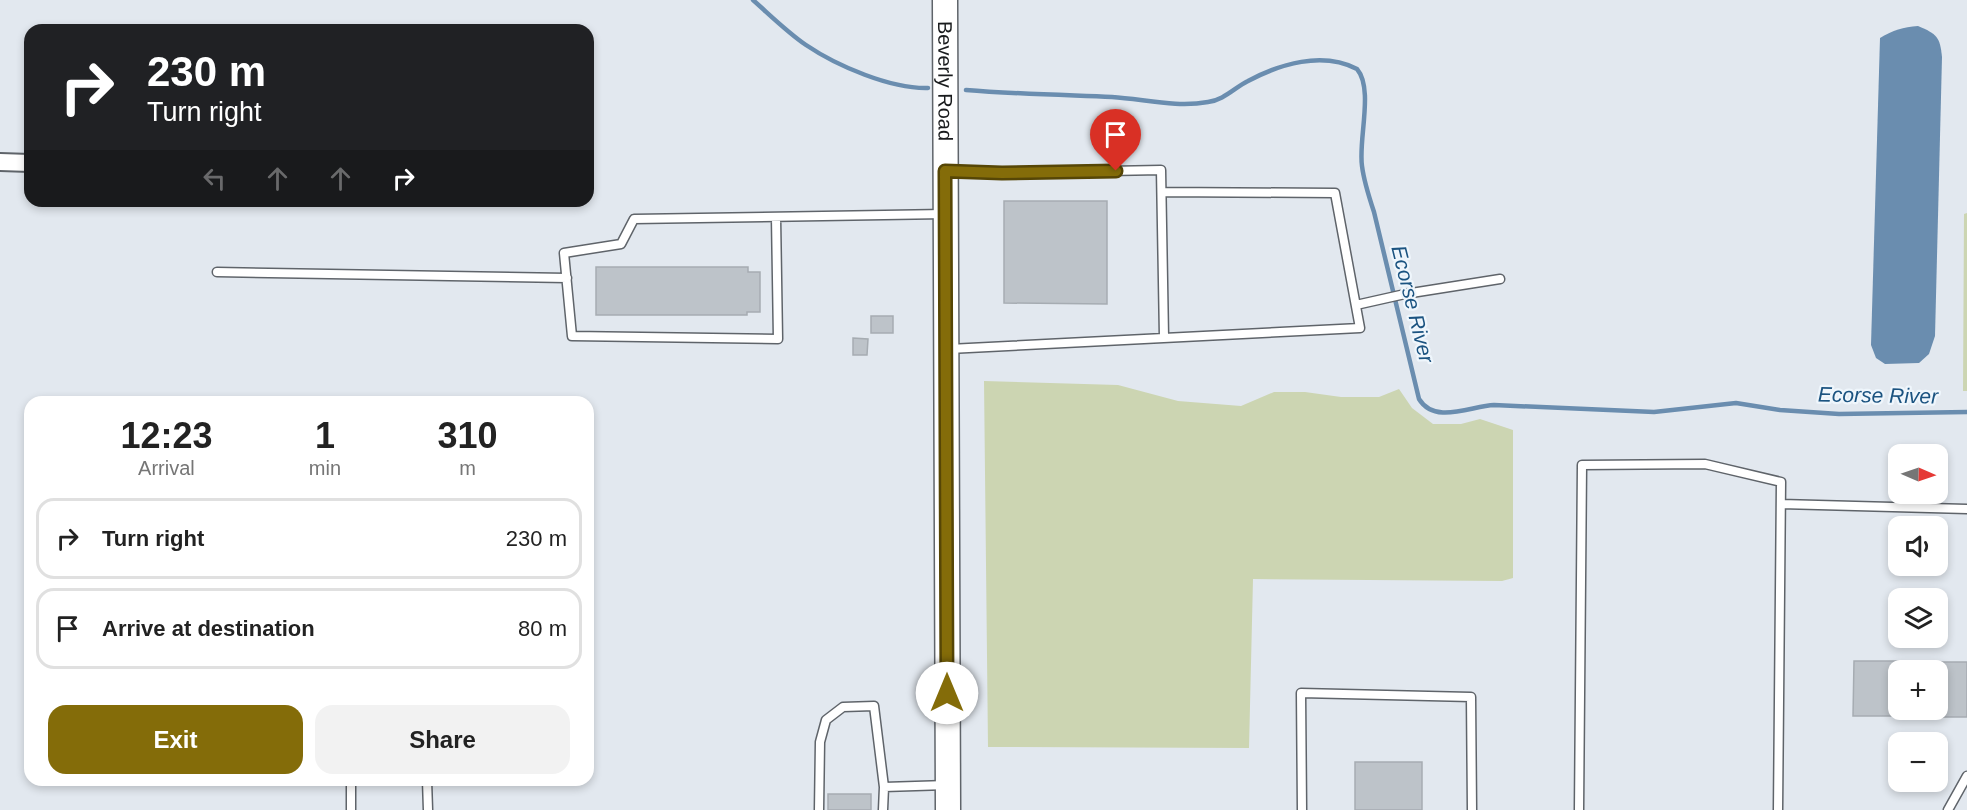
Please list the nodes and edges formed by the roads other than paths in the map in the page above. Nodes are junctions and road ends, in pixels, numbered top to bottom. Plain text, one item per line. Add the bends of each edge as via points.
1 (945, 0) edge
2 (0, 162) edge
3 (24, 163) edge
4 (945, 171) junction
5 (1162, 192) junction
6 (945, 214) junction
7 (776, 216) junction
8 (217, 272) dead end
9 (567, 278) junction
10 (1500, 279) dead end
11 (1356, 305) junction
12 (1164, 336) junction
13 (946, 349) junction
14 (1781, 504) junction
15 (1967, 509) edge
16 (1967, 776) edge
17 (948, 784) junction
18 (351, 786) edge
19 (427, 786) edge
20 (884, 787) junction
21 (351, 810) edge
22 (428, 810) edge
23 (819, 810) edge
24 (883, 810) edge
25 (948, 810) edge
26 (1302, 810) edge
27 (1472, 810) edge
28 (1579, 810) edge
29 (1778, 810) edge
30 (1948, 810) edge

1 - 4 street, Beverly Road
2 - 3 street
4 - 5 lane via 1161,170
4 - 6 street, Beverly Road
5 - 11 lane via 1335,193
5 - 12 lane
6 - 7 lane
6 - 13 street, Beverly Road
7 - 9 lane via 634,219 621,244 564,253
7 - 9 lane via 778,339 572,336
8 - 9 lane
10 - 11 lane
11 - 12 lane via 1360,328
12 - 13 lane
13 - 17 street, Beverly Road
14 - 15 lane
14 - 28 lane via 1781,482 1706,464 1581,465
14 - 29 lane
16 - 30 lane
17 - 20 lane
17 - 25 street, Beverly Road
18 - 21 lane
19 - 22 lane
20 - 23 lane via 874,706 843,707 826,720 820,742
20 - 24 lane
26 - 27 lane via 1301,693 1471,697

